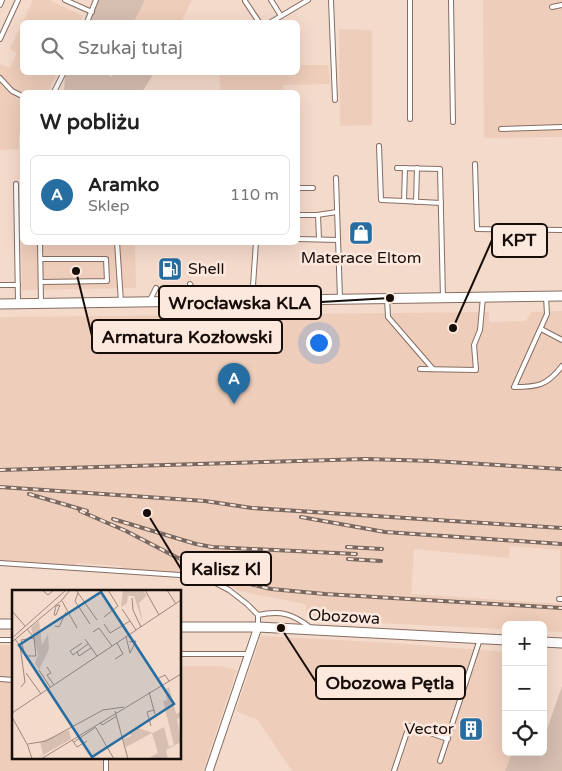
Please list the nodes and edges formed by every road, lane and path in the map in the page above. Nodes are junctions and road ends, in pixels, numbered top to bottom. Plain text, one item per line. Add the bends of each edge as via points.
1 (2, 0) edge
2 (18, 0) edge
3 (65, 0) edge
4 (96, 0) edge
5 (271, 0) edge
6 (296, 0) edge
7 (308, 0) edge
8 (332, 0) edge
9 (410, 0) edge
10 (451, 0) edge
11 (245, 1) edge
12 (0, 5) edge
13 (300, 5) junction
14 (562, 5) edge
15 (552, 7) dead end
16 (92, 12) junction
17 (281, 16) junction
18 (88, 20) edge
19 (258, 20) edge
20 (275, 20) edge
21 (0, 39) edge
22 (62, 75) edge
23 (0, 78) edge
24 (55, 90) edge
25 (20, 95) edge
26 (335, 100) dead end
27 (410, 119) dead end
28 (453, 122) dead end
29 (562, 127) edge
30 (501, 129) dead end
31 (379, 146) dead end
32 (475, 164) dead end
33 (396, 168) dead end
34 (405, 168) junction
35 (418, 168) junction
36 (336, 178) dead end
37 (16, 184) dead end
38 (300, 188) edge
39 (313, 188) dead end
40 (404, 201) junction
41 (416, 202) junction
42 (441, 203) junction
43 (337, 212) junction
44 (300, 215) edge
45 (318, 215) junction
46 (562, 230) edge
47 (300, 239) edge
48 (318, 240) junction
49 (338, 240) junction
50 (40, 245) edge
51 (117, 245) edge
52 (256, 245) edge
53 (41, 259) junction
54 (41, 282) junction
55 (190, 284) dead end
56 (0, 285) edge
57 (18, 285) junction
58 (156, 288) dead end
59 (546, 296) junction
60 (562, 296) edge
61 (483, 297) junction
62 (387, 298) junction
63 (443, 298) junction
64 (340, 299) junction
65 (252, 300) junction
66 (198, 301) junction
67 (121, 302) junction
68 (149, 302) junction
69 (41, 303) junction
70 (0, 304) edge
71 (18, 304) junction
72 (541, 329) junction
73 (562, 340) edge
74 (562, 366) edge
75 (420, 368) dead end
76 (433, 369) junction
77 (0, 563) edge
78 (258, 615) junction
79 (181, 627) edge
80 (258, 627) junction
81 (313, 630) junction
82 (480, 639) junction
83 (502, 640) edge
84 (547, 642) edge
85 (562, 643) edge
86 (181, 654) edge
87 (248, 654) junction
88 (448, 739) junction
89 (106, 758) edge
90 (440, 761) dead end
91 (106, 771) edge
92 (209, 771) edge
93 (394, 771) edge

1 - 12 lane
2 - 21 lane
3 - 16 lane
4 - 16 lane
5 - 17 lane
6 - 13 lane
7 - 13 lane
8 - 26 lane
9 - 27 lane
10 - 28 lane
11 - 19 lane
13 - 17 lane
14 - 15 lane
16 - 18 lane
17 - 20 lane
22 - 24 lane
23 - 25 lane
29 - 30 lane
31 - 40 lane via 381,200
32 - 46 lane via 477,229
33 - 34 lane
34 - 35 lane
34 - 40 lane
35 - 41 lane
35 - 42 lane via 440,169
36 - 43 lane
37 - 57 lane
38 - 39 lane
40 - 41 lane
41 - 42 lane
42 - 63 lane
43 - 45 lane
43 - 49 lane
44 - 45 lane
45 - 48 lane
47 - 48 lane
48 - 49 lane
49 - 64 lane
50 - 53 lane
51 - 67 lane
52 - 65 lane
53 - 54 lane
53 - 54 lane via 106,259 107,280
54 - 69 lane
55 - 66 lane
56 - 57 lane
57 - 71 lane
58 - 68 lane
59 - 60 street
59 - 61 street
59 - 72 lane via 547,314
61 - 63 street
61 - 76 lane via 480,330 474,345 476,370
62 - 63 street
62 - 64 street
62 - 76 lane via 388,317
64 - 65 street
65 - 66 street
66 - 68 street
67 - 68 street
67 - 69 street
69 - 71 street
70 - 71 street
72 - 73 lane
72 - 74 lane via 514,387 538,387 556,375
75 - 76 lane
77 - 78 lane via 195,576 229,590
78 - 80 lane
78 - 81 lane via 291,615
79 - 80 street, Obozowa
80 - 81 street, Obozowa
80 - 87 street
81 - 82 street, Obozowa
82 - 83 street, Obozowa
82 - 88 lane
84 - 85 street
86 - 87 lane
87 - 92 street
88 - 90 lane
88 - 93 lane via 409,726
89 - 91 lane

